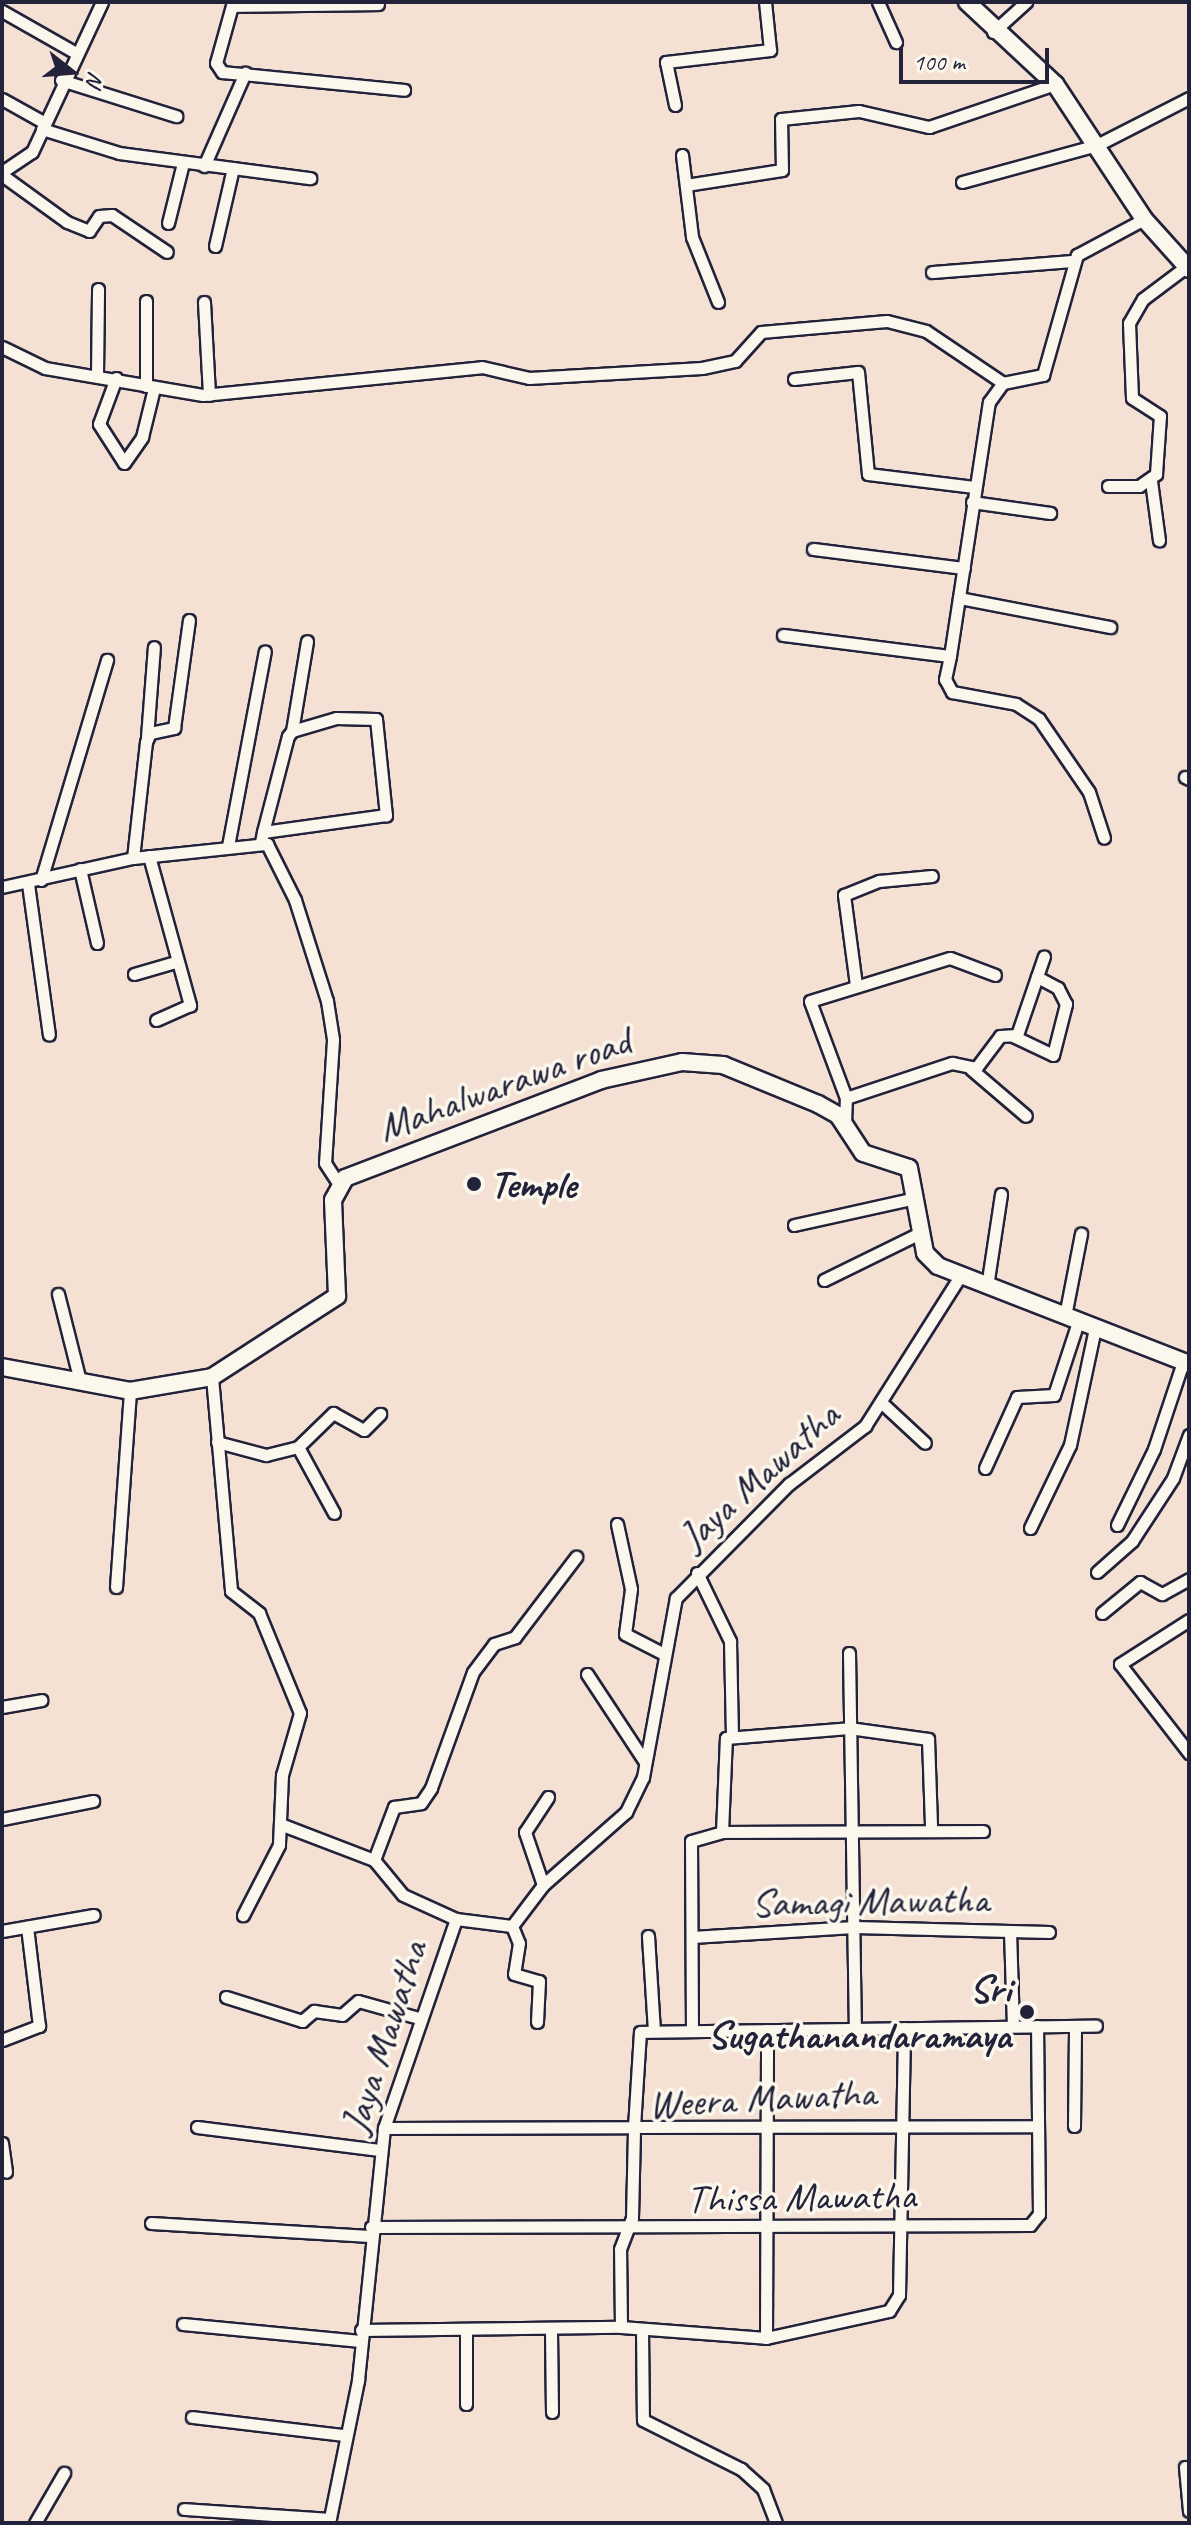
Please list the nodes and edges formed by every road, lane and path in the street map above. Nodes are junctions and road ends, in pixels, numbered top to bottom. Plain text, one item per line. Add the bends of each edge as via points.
1 (102, 2) edge
2 (765, 2) edge
3 (878, 2) edge
4 (967, 2) edge
5 (1026, 2) edge
6 (232, 4) edge
7 (378, 4) edge
8 (2, 11) edge
9 (993, 32) junction
10 (896, 42) dead end
11 (76, 53) junction
12 (245, 73) junction
13 (61, 80) junction
14 (1055, 84) junction
15 (404, 90) dead end
16 (1189, 98) edge
17 (2, 99) edge
18 (675, 105) dead end
19 (176, 116) dead end
20 (43, 126) junction
21 (1097, 145) junction
22 (682, 155) dead end
23 (183, 163) junction
24 (204, 166) junction
25 (233, 168) junction
26 (2, 173) edge
27 (310, 178) dead end
28 (962, 182) dead end
29 (686, 185) junction
30 (1144, 219) junction
31 (168, 223) dead end
32 (215, 246) dead end
33 (167, 252) dead end
34 (1073, 261) junction
35 (1188, 267) edge
36 (932, 272) dead end
37 (98, 289) dead end
38 (146, 301) dead end
39 (204, 302) dead end
40 (718, 302) dead end
41 (2, 347) edge
42 (97, 375) junction
43 (116, 378) junction
44 (794, 379) dead end
45 (1003, 383) junction
46 (150, 387) junction
47 (209, 395) junction
48 (1151, 481) junction
49 (1108, 486) dead end
50 (974, 487) junction
51 (972, 502) junction
52 (1050, 513) dead end
53 (1159, 540) dead end
54 (813, 549) dead end
55 (964, 568) junction
56 (959, 598) junction
57 (189, 620) dead end
58 (1110, 627) dead end
59 (783, 635) dead end
60 (307, 641) dead end
61 (154, 647) dead end
62 (265, 651) dead end
63 (950, 656) junction
64 (107, 660) dead end
65 (292, 731) junction
66 (147, 737) junction
67 (262, 837) junction
68 (1104, 838) dead end
69 (228, 846) junction
70 (149, 856) junction
71 (133, 858) junction
72 (80, 869) junction
73 (932, 876) dead end
74 (41, 880) junction
75 (28, 884) junction
76 (2, 887) edge
77 (97, 943) dead end
78 (1044, 956) dead end
79 (175, 962) junction
80 (134, 974) dead end
81 (995, 975) dead end
82 (1037, 977) junction
83 (856, 985) junction
84 (156, 1020) dead end
85 (49, 1035) dead end
86 (1013, 1036) junction
87 (971, 1069) junction
88 (846, 1098) junction
89 (1026, 1116) dead end
90 (845, 1124) junction
91 (338, 1183) junction
92 (1001, 1194) dead end
93 (916, 1198) junction
94 (794, 1225) dead end
95 (922, 1232) junction
96 (1081, 1234) dead end
97 (962, 1273) junction
98 (824, 1280) dead end
99 (988, 1280) junction
100 (58, 1294) dead end
101 (1071, 1319) junction
102 (1095, 1328) junction
103 (1186, 1363) edge
104 (2, 1367) edge
105 (212, 1377) junction
106 (80, 1381) junction
107 (130, 1391) junction
108 (883, 1404) junction
109 (380, 1414) dead end
110 (1189, 1435) edge
111 (217, 1442) junction
112 (925, 1443) dead end
113 (298, 1447) junction
114 (985, 1468) dead end
115 (334, 1513) dead end
116 (617, 1524) dead end
117 (1117, 1525) dead end
118 (1030, 1528) dead end
119 (576, 1557) dead end
120 (1097, 1572) dead end
121 (697, 1573) junction
122 (1189, 1579) edge
123 (116, 1587) dead end
124 (1102, 1613) dead end
125 (1189, 1620) edge
126 (662, 1653) junction
127 (849, 1653) dead end
128 (587, 1674) dead end
129 (41, 1700) dead end
130 (2, 1707) edge
131 (849, 1728) junction
132 (732, 1733) junction
133 (1189, 1753) edge
134 (645, 1762) junction
135 (548, 1797) dead end
136 (93, 1801) dead end
137 (2, 1819) edge
138 (280, 1824) junction
139 (931, 1827) junction
140 (850, 1831) junction
141 (983, 1831) dead end
142 (722, 1832) junction
143 (374, 1860) junction
144 (543, 1885) junction
145 (94, 1915) dead end
146 (243, 1915) dead end
147 (456, 1919) junction
148 (512, 1926) junction
149 (27, 1927) junction
150 (854, 1927) junction
151 (2, 1931) edge
152 (1010, 1931) junction
153 (1049, 1932) dead end
154 (648, 1936) dead end
155 (692, 1937) junction
156 (226, 1997) dead end
157 (419, 2018) junction
158 (537, 2022) dead end
159 (1013, 2025) junction
160 (1037, 2026) junction
161 (1075, 2026) junction
162 (1096, 2026) dead end
163 (855, 2028) junction
164 (904, 2028) junction
165 (767, 2030) junction
166 (654, 2031) junction
167 (692, 2031) junction
168 (2, 2040) edge
169 (904, 2124) junction
170 (1038, 2126) junction
171 (1074, 2126) dead end
172 (197, 2127) dead end
173 (634, 2127) junction
174 (384, 2128) junction
175 (766, 2128) junction
176 (2, 2143) edge
177 (380, 2150) junction
178 (6, 2172) dead end
179 (151, 2223) dead end
180 (900, 2227) junction
181 (769, 2231) junction
182 (370, 2232) junction
183 (626, 2232) junction
184 (183, 2324) dead end
185 (621, 2327) junction
186 (466, 2329) junction
187 (642, 2329) junction
188 (551, 2331) junction
189 (360, 2336) junction
190 (766, 2338) junction
191 (466, 2404) dead end
192 (552, 2412) dead end
193 (192, 2417) dead end
194 (343, 2435) junction
195 (1185, 2467) dead end
196 (64, 2473) dead end
197 (184, 2509) dead end
198 (1189, 2511) edge
199 (329, 2521) edge
200 (35, 2523) edge
201 (776, 2523) edge

1 - 11 street
2 - 18 street via 770,50 666,62
3 - 10 street
4 - 9 street
5 - 9 street
6 - 7 street
6 - 12 street via 216,63 222,72
8 - 11 street
9 - 14 street
11 - 13 street
12 - 15 street
12 - 24 street
13 - 19 street
13 - 20 street
14 - 21 street
14 - 29 street via 929,127 859,111 781,119 782,170
16 - 21 street
17 - 20 street
20 - 23 street
20 - 26 street via 24,160
21 - 28 street
21 - 30 street
22 - 29 street
23 - 24 street
23 - 31 street
24 - 25 street
25 - 27 street
25 - 32 street
26 - 33 street via 67,222 89,231 99,216 112,215
29 - 40 street via 692,237
30 - 34 street via 1090,244
30 - 35 street
34 - 36 street
34 - 45 street via 1048,367 1039,379
35 - 48 street via 1143,299 1129,323 1132,398 1160,416
37 - 42 street
38 - 46 street
39 - 47 street
41 - 42 street via 45,368
42 - 43 street
43 - 46 street
43 - 46 street via 99,424 124,463 142,437
44 - 50 street via 858,372 868,474
45 - 47 street via 917,326 871,321 761,332 735,361 702,368 529,378 482,367
45 - 50 street via 984,417
46 - 47 street
48 - 49 street
48 - 53 street
50 - 51 street
51 - 52 street
51 - 55 street
54 - 55 street
55 - 56 street
56 - 58 street
56 - 63 street
57 - 66 street via 174,728
59 - 63 street
60 - 65 street
61 - 66 street
62 - 69 street
63 - 68 street via 945,679 952,692 1016,704 1039,719 1089,792
64 - 74 street
65 - 67 street
65 - 67 street via 336,718 376,719 388,811
66 - 71 street
67 - 69 street
67 - 91 street via 295,900 327,1001 333,1040 325,1163
69 - 70 street
70 - 71 street
70 - 79 street
71 - 72 street
72 - 74 street
72 - 77 street
73 - 83 street via 879,881 844,895
74 - 75 street
75 - 76 street
75 - 85 street
78 - 82 street
79 - 80 street
79 - 84 street via 190,1005
81 - 83 street via 950,958
82 - 86 street
82 - 86 street via 1058,988 1066,1004 1053,1055
83 - 88 street via 808,1005
86 - 87 street via 1000,1036
87 - 88 street via 952,1063
87 - 89 street
88 - 90 street
90 - 91 street, Mahalwarawa road via 832,1110 741,1071 664,1064 601,1080
90 - 93 street, Mahalwarawa road via 863,1153 909,1168
91 - 105 street, Mahalwarawa road via 337,1296
92 - 99 street
93 - 94 street
93 - 95 street, Mahalwarawa road
95 - 97 street, Mahalwarawa road via 931,1261
95 - 98 street
96 - 101 street
97 - 99 street, Mahalwarawa road
97 - 108 street, Jaya Mawatha
99 - 101 street, Mahalwarawa road
100 - 106 street
101 - 102 street, Mahalwarawa road
101 - 114 street via 1054,1395 1017,1397
102 - 103 street, Mahalwarawa road
102 - 118 street via 1070,1445
103 - 117 street via 1154,1449
104 - 106 street, Mahalwarawa road
105 - 107 street, Mahalwarawa road
105 - 111 street
106 - 107 street, Mahalwarawa road
107 - 123 street
108 - 112 street
108 - 121 street, Jaya Mawatha
109 - 113 street via 364,1430 333,1413
110 - 120 street via 1173,1478 1132,1541
111 - 113 street via 266,1455
111 - 138 street via 231,1591 259,1613 300,1713 282,1775
113 - 115 street
116 - 126 street via 631,1589 625,1634
119 - 143 street via 515,1637 494,1644 473,1672 431,1788 421,1803 394,1807
121 - 126 street, Jaya Mawatha via 672,1604
121 - 132 street via 730,1641
122 - 124 street via 1162,1594 1140,1582
125 - 133 street via 1120,1664
126 - 134 street, Jaya Mawatha
127 - 131 street
128 - 134 street
129 - 130 street
131 - 132 street
131 - 139 street via 928,1739
131 - 140 street
132 - 142 street via 723,1746
134 - 144 street, Jaya Mawatha via 626,1812
135 - 144 street via 525,1832
136 - 137 street
138 - 143 street
138 - 146 street via 269,1875
139 - 140 street, Weera Mawatha
139 - 141 street, Weera Mawatha
140 - 142 street, Weera Mawatha
140 - 150 street
142 - 155 street, Weera Mawatha via 691,1841
143 - 147 street via 403,1895
144 - 148 street, Jaya Mawatha
145 - 149 street
147 - 148 street, Jaya Mawatha
147 - 157 street, Jaya Mawatha
148 - 158 street via 519,1943 514,1974 539,1981
149 - 151 street
149 - 168 street via 39,2026
150 - 152 street, Samagi Mawatha
150 - 155 street, Samagi Mawatha
150 - 163 street
152 - 153 street, Samagi Mawatha
152 - 159 street
154 - 166 street
155 - 167 street, Weera Mawatha
156 - 157 street via 302,2021 314,2011 342,2015 358,2001
157 - 174 street, Jaya Mawatha
159 - 160 street
159 - 164 street
160 - 161 street
160 - 170 street, Thissa Mawatha
161 - 162 street
161 - 171 street
163 - 164 street
163 - 165 street
164 - 169 street
165 - 167 street
165 - 175 street
166 - 167 street
166 - 173 street via 635,2038
169 - 170 street, Weera Mawatha
169 - 175 street, Weera Mawatha
169 - 180 street
170 - 180 street, Thissa Mawatha via 1039,2214 1030,2225
172 - 177 street
173 - 174 street
173 - 175 street, Weera Mawatha
173 - 183 street, Weera Mawatha
174 - 177 street, Jaya Mawatha
175 - 181 street
176 - 178 street
177 - 182 street, Jaya Mawatha
179 - 182 street, Thissa Mawatha
180 - 181 street, Thissa Mawatha
180 - 190 street via 899,2295 889,2311
181 - 183 street, Thissa Mawatha
181 - 190 street
182 - 183 street, Thissa Mawatha
182 - 189 street, Jaya Mawatha
183 - 185 street, Weera Mawatha
184 - 189 street
185 - 187 street
185 - 188 street
186 - 188 street
186 - 189 street
186 - 191 street
187 - 190 street
187 - 201 street via 643,2420 741,2469 763,2489
188 - 192 street
189 - 194 street, Jaya Mawatha
193 - 194 street
194 - 199 street, Jaya Mawatha
195 - 198 street
196 - 200 street
197 - 199 street

